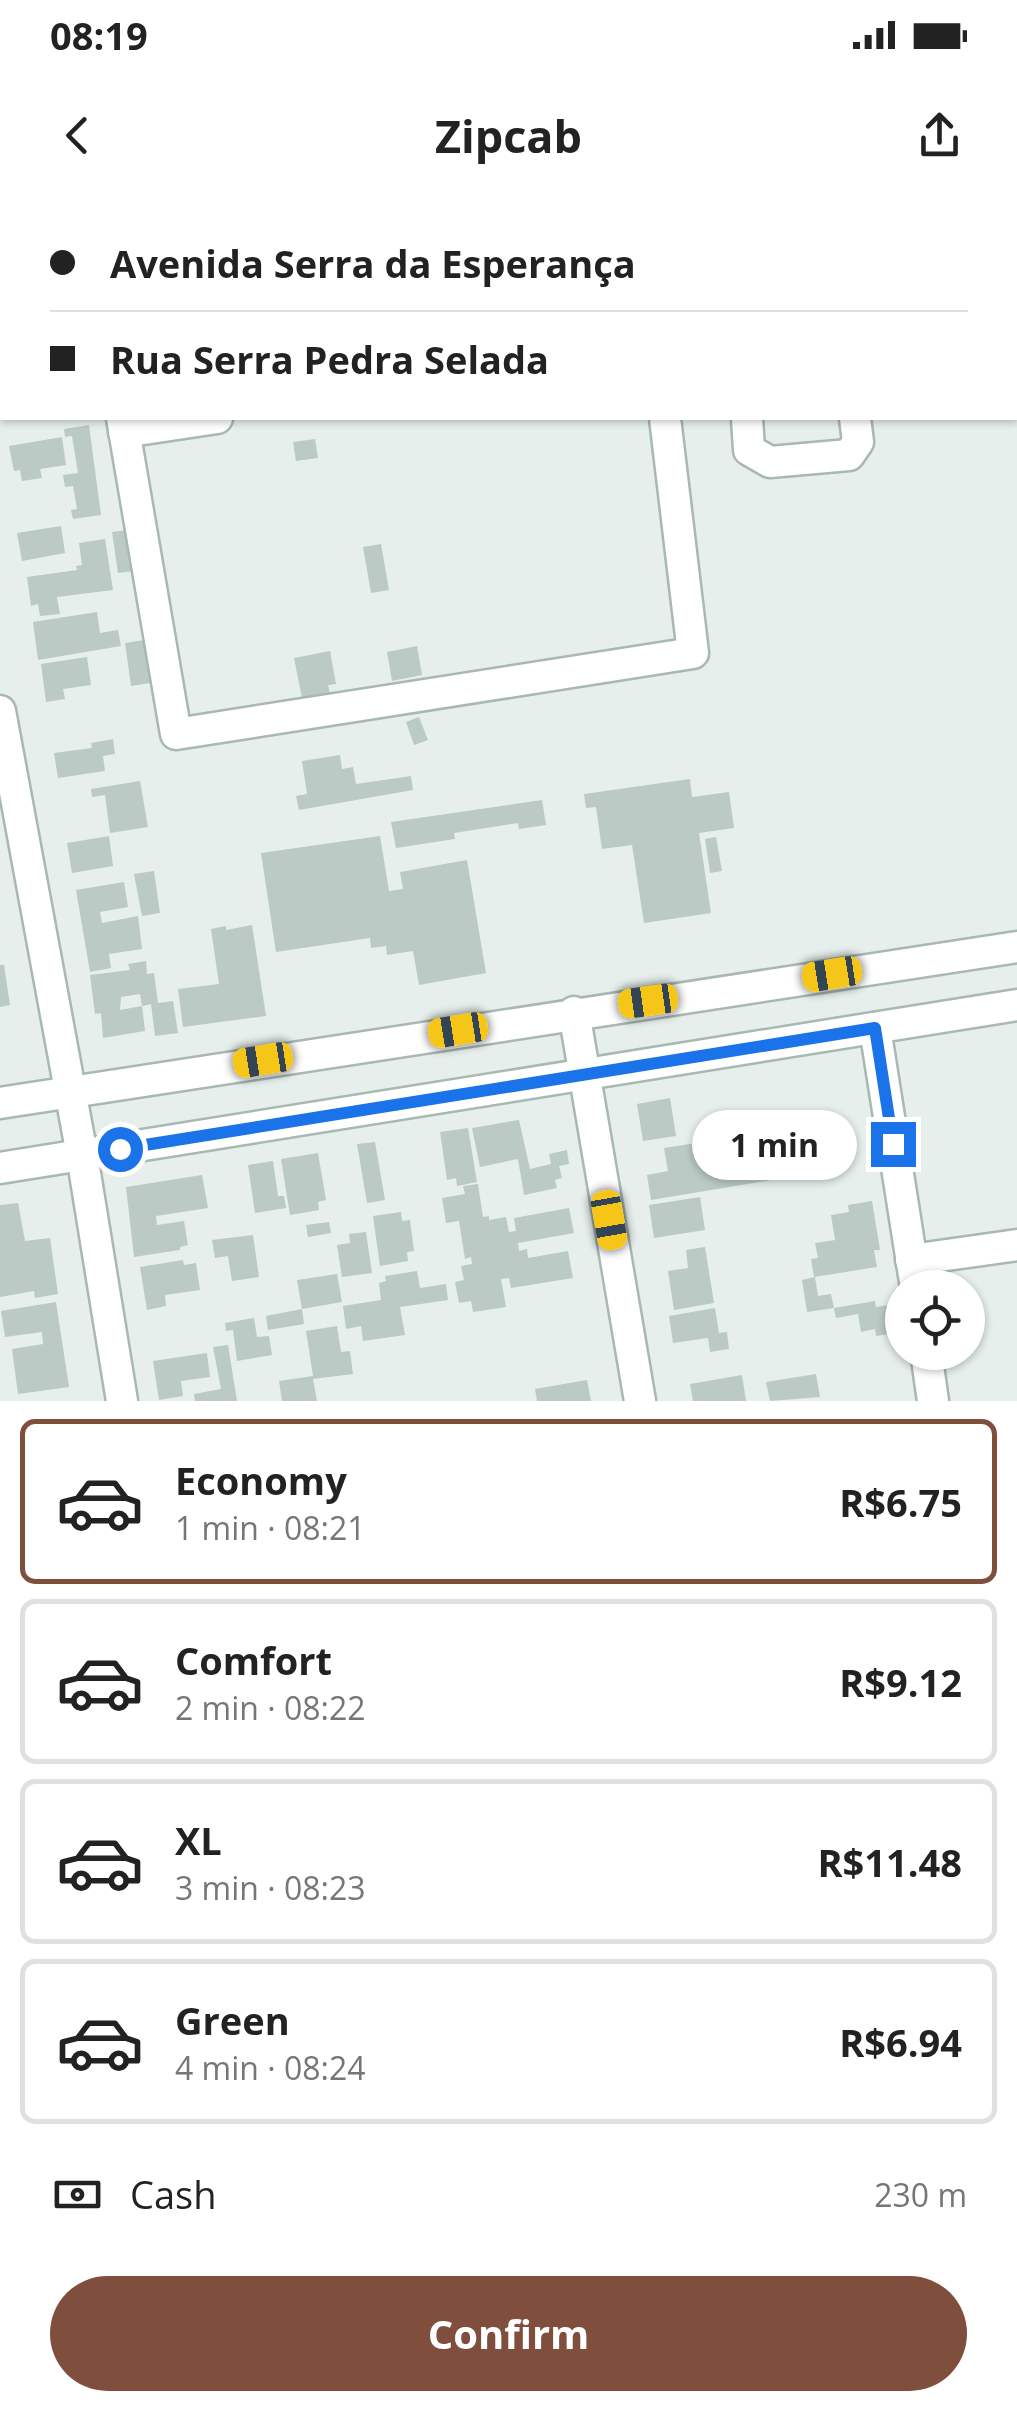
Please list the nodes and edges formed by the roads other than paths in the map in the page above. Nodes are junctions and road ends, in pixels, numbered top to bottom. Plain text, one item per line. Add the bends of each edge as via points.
1 (190, 420) edge
2 (665, 420) edge
3 (746, 420) edge
4 (855, 420) edge
5 (123, 425) edge
6 (0, 711) edge
7 (1017, 947) edge
8 (1017, 1005) edge
9 (574, 1012) junction
10 (875, 1028) junction
11 (584, 1075) junction
12 (68, 1090) junction
13 (0, 1102) edge
14 (82, 1155) junction
15 (0, 1168) edge
16 (1017, 1246) edge
17 (913, 1270) edge
18 (929, 1270) edge
19 (929, 1370) edge
20 (122, 1401) edge
21 (640, 1401) edge
22 (934, 1401) edge

1 - 5 street
2 - 5 street via 693,653 176,734
3 - 4 street via 749,450 770,462 850,455 858,442
6 - 12 street
7 - 9 street
8 - 10 street
9 - 11 street
9 - 12 street
10 - 11 street
10 - 17 street
11 - 14 street
11 - 21 street
12 - 13 street
12 - 14 street
14 - 15 street
14 - 20 street
16 - 18 street
19 - 22 street

